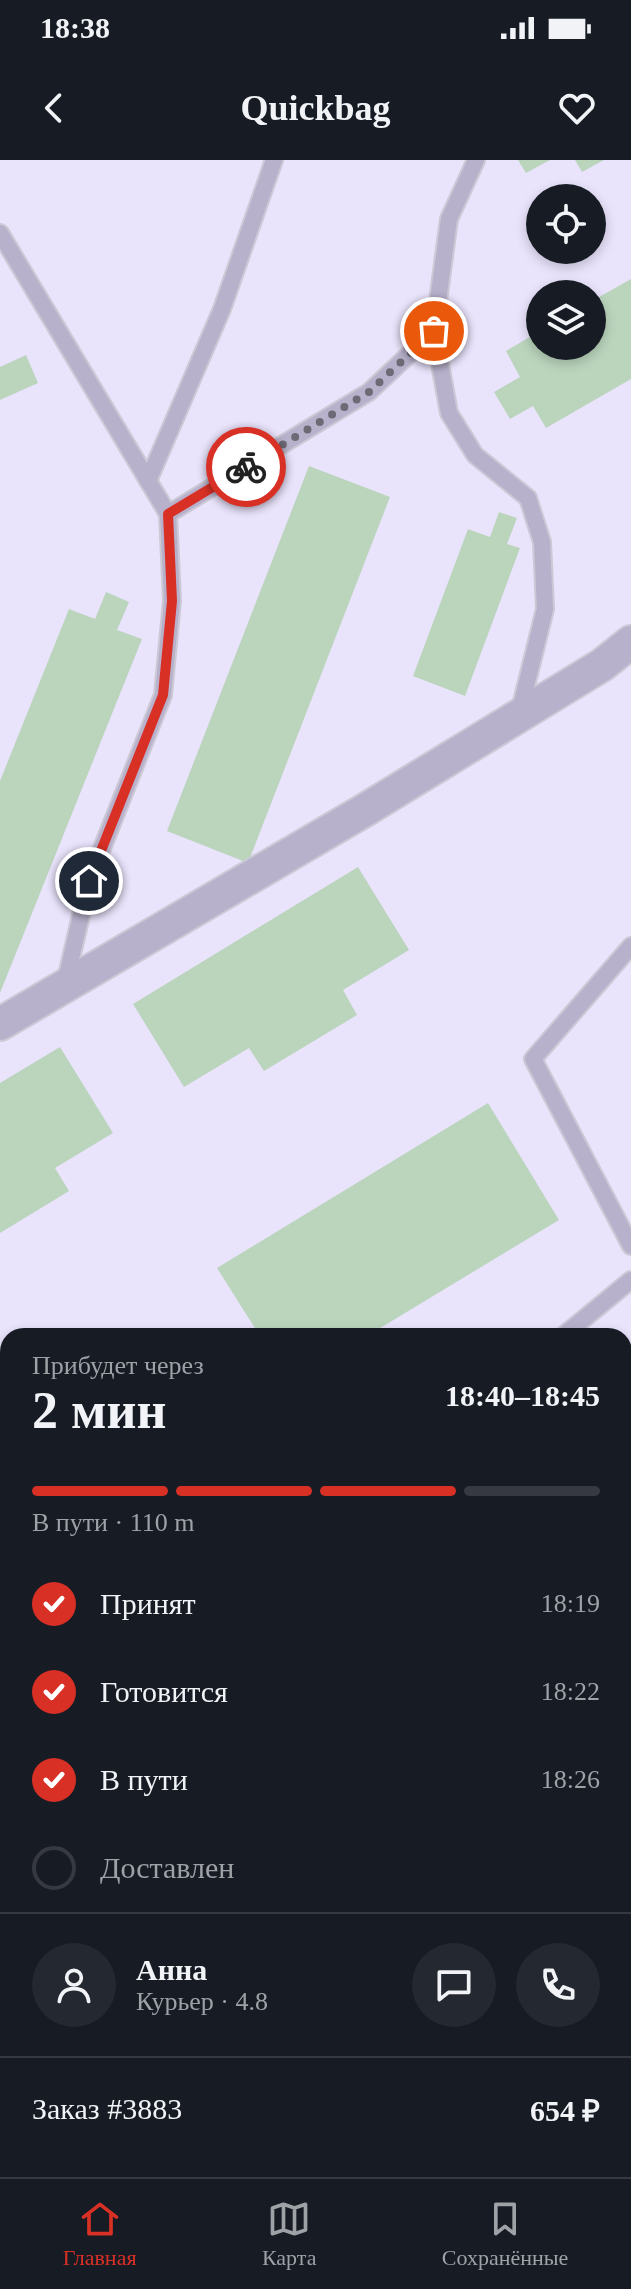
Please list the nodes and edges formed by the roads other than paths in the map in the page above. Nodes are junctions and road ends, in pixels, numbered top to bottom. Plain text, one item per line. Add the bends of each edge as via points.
1 (274, 160) edge
2 (476, 160) edge
3 (0, 233) edge
4 (434, 331) junction
5 (148, 481) junction
6 (168, 514) junction
7 (631, 642) edge
8 (519, 716) junction
9 (631, 946) edge
10 (65, 985) junction
11 (0, 1024) edge
12 (631, 1246) edge
13 (631, 1280) edge
14 (573, 1328) edge

1 - 5 lane via 222,309
2 - 4 lane via 449,219
3 - 5 lane
4 - 6 lane via 369,392
4 - 8 lane via 449,413 475,455 528,498 542,542 545,609
5 - 6 lane
6 - 10 lane via 172,601 163,695 89,881
7 - 8 street
8 - 10 street
9 - 12 lane via 533,1059
10 - 11 street
13 - 14 lane

